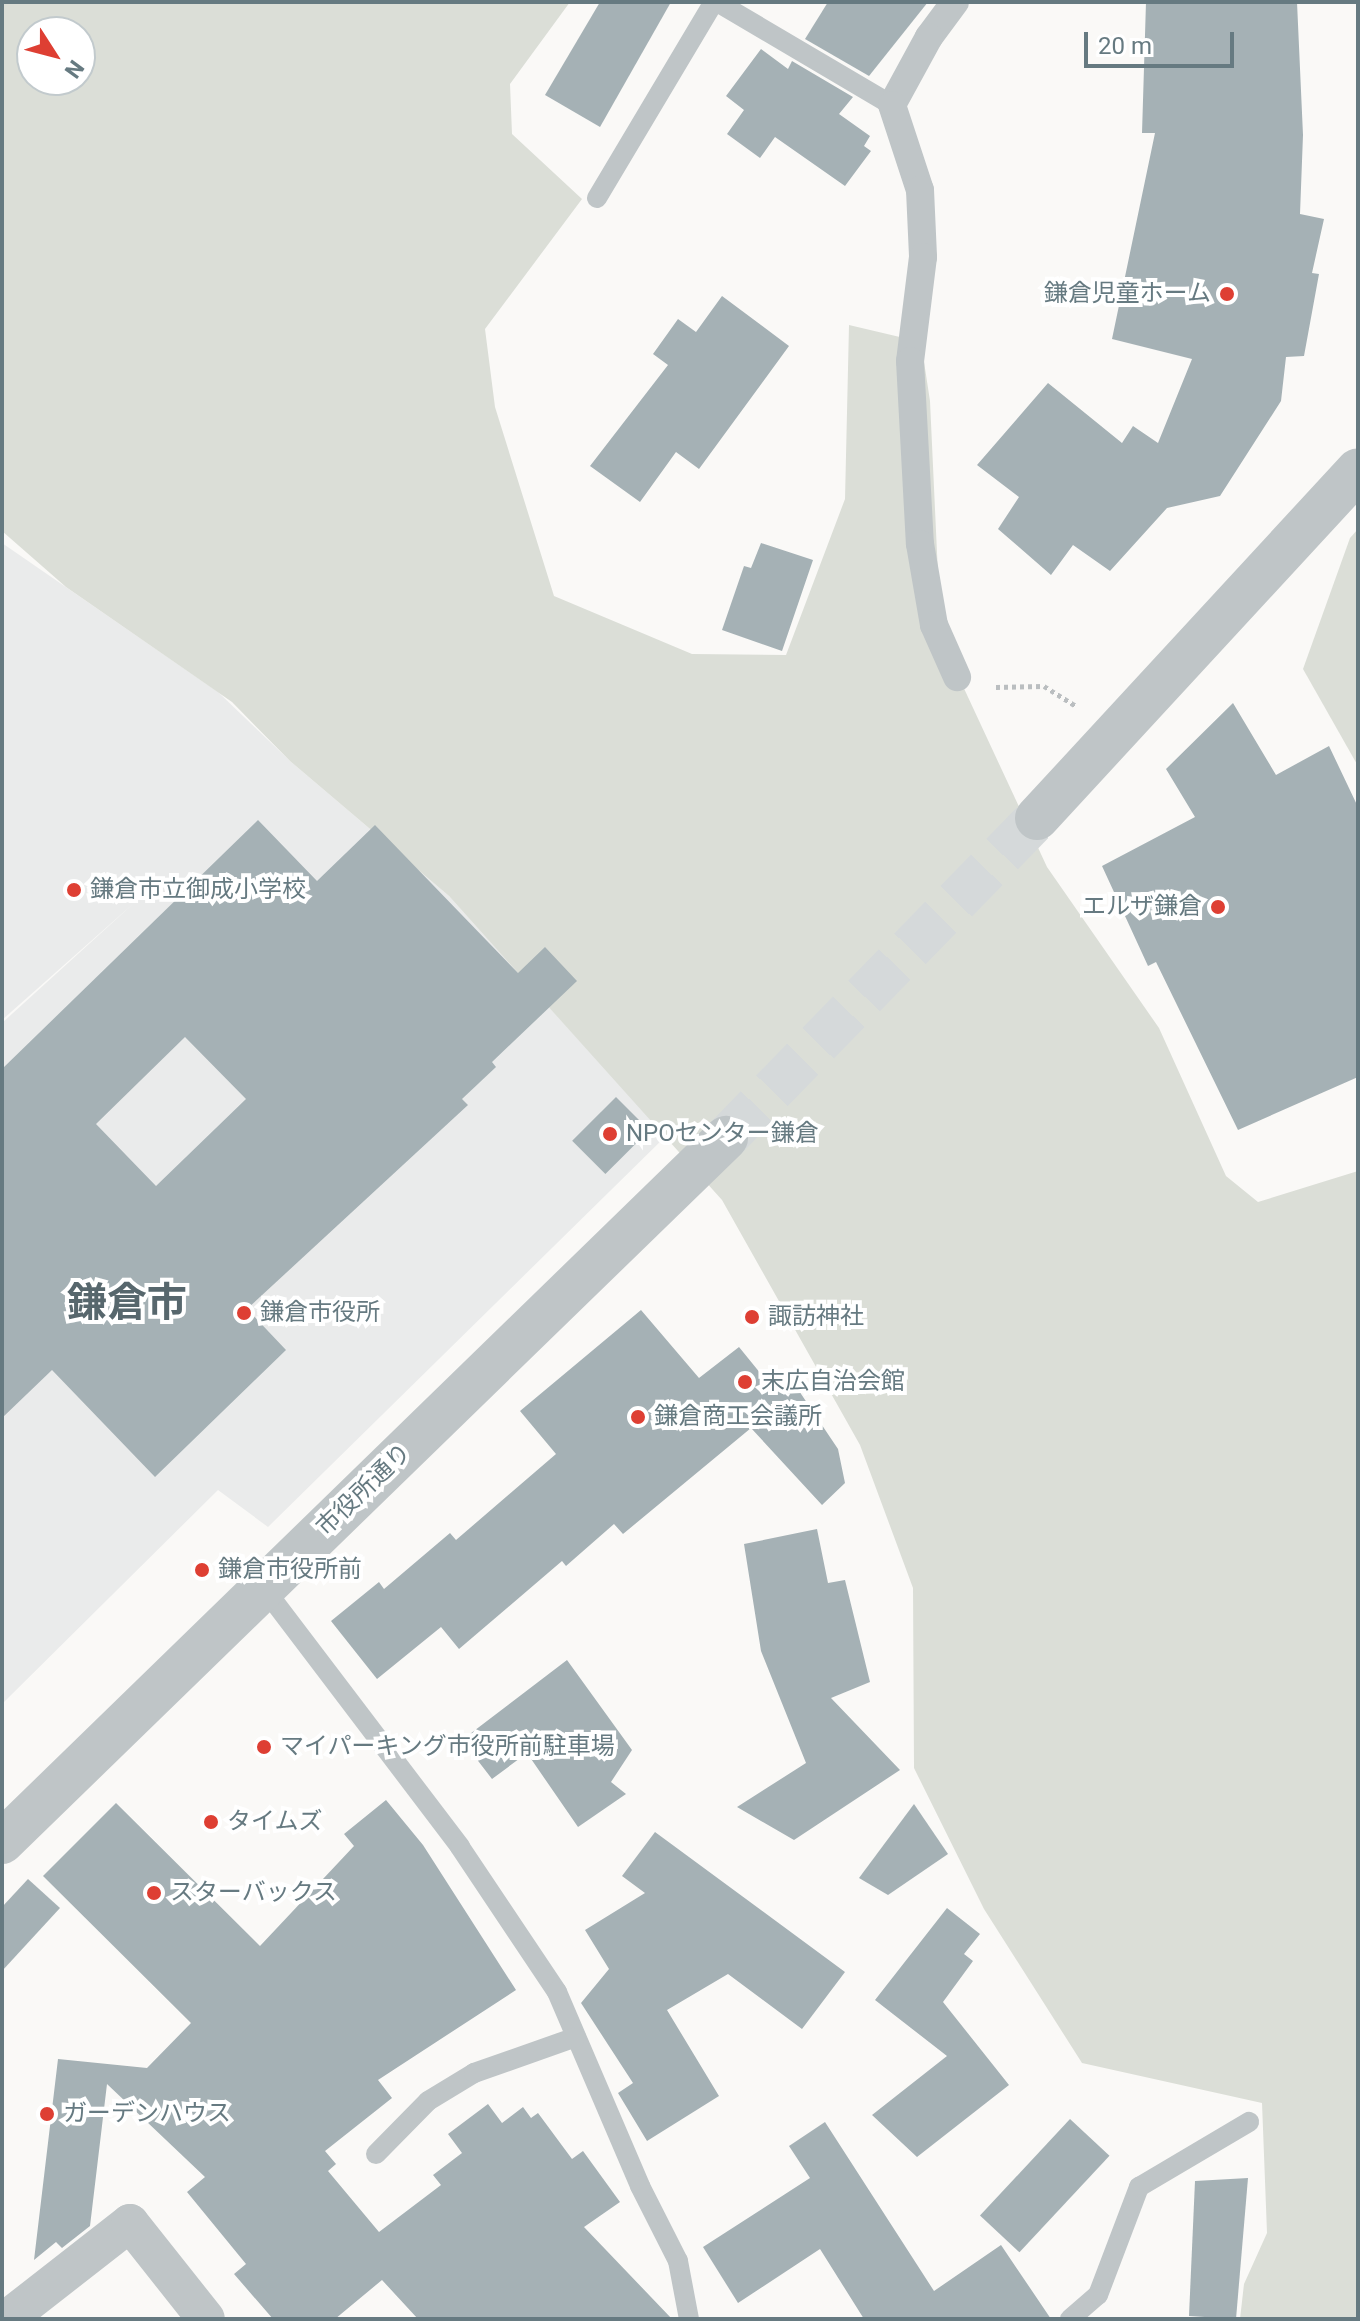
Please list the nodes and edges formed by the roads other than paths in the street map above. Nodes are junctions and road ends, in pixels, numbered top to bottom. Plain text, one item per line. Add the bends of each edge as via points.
1 (715, 2) edge
2 (955, 2) edge
3 (892, 105) junction
4 (597, 198) dead end
5 (1358, 470) edge
6 (957, 677) road end
7 (1037, 818) tunnel mouth
8 (726, 1138) tunnel mouth
9 (263, 1587) junction
10 (2, 1842) edge
11 (576, 2037) junction
12 (1249, 2122) dead end
13 (376, 2154) dead end
14 (7, 2319) edge
15 (206, 2319) edge
16 (689, 2319) edge
17 (1070, 2319) edge

1 - 3 lane
1 - 4 lane
2 - 3 street
3 - 6 street via 920,190 923,257 910,361 920,544 934,625
5 - 7 street
8 - 9 street, 市役所通り
9 - 10 street, 市役所通り
9 - 11 lane via 460,1847 557,1992
11 - 13 lane via 474,2073 428,2101
11 - 16 lane via 678,2261
12 - 17 lane via 1139,2187 1098,2295
14 - 15 street via 130,2223

